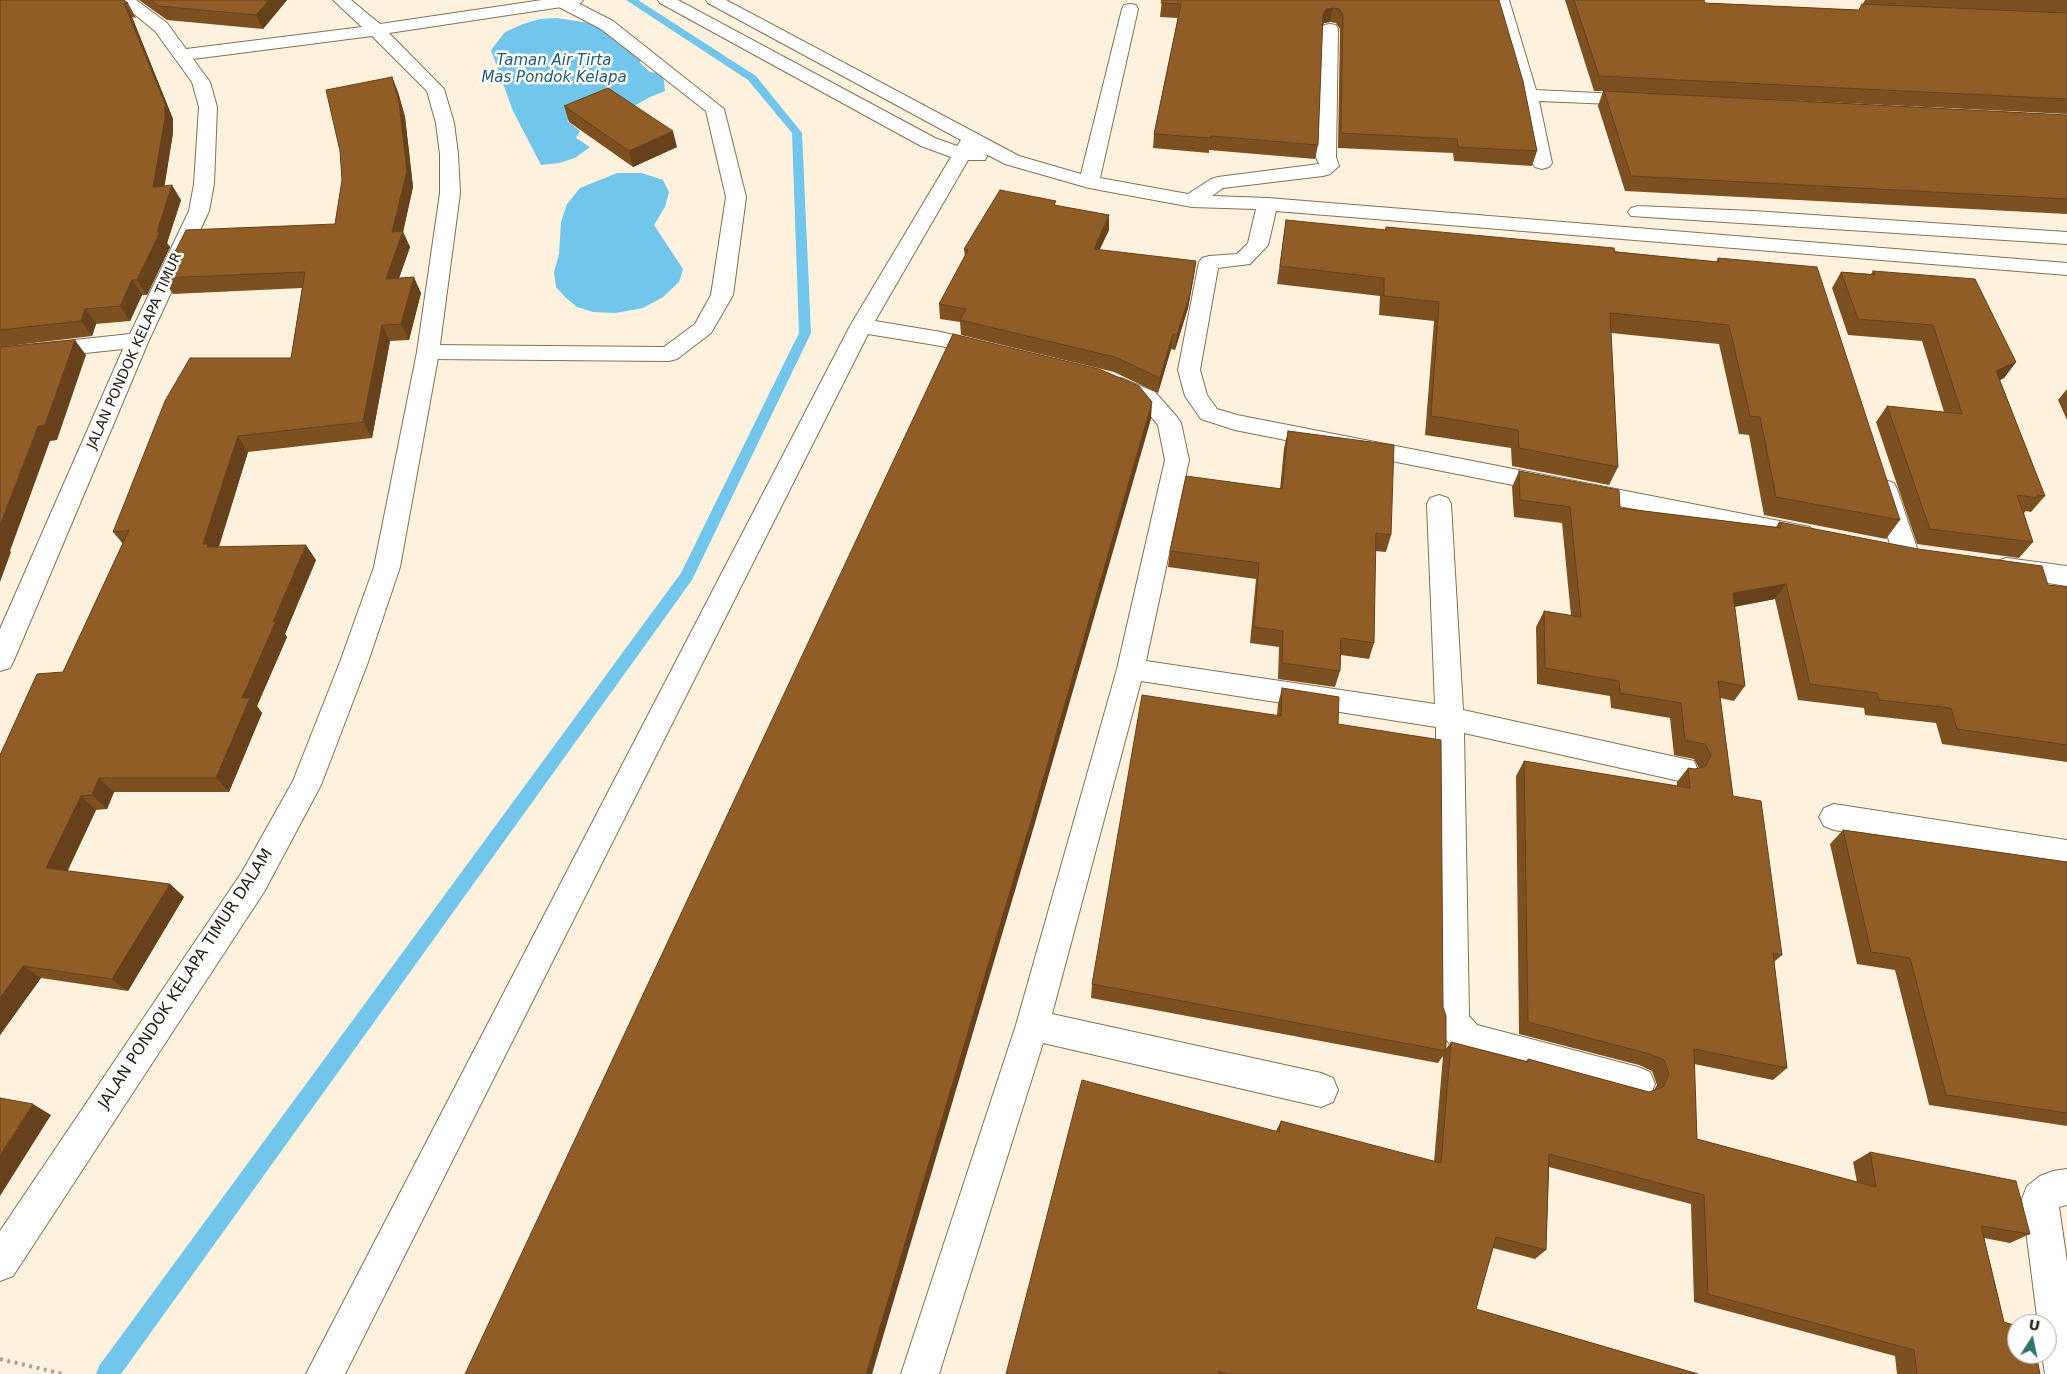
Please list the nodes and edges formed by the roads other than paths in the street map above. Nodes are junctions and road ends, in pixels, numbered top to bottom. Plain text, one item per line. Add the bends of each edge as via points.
1 (125, 0) edge
2 (342, 0) edge
3 (478, 0) edge
4 (666, 0) edge
5 (714, 0) edge
6 (1501, 0) edge
7 (566, 1) edge
8 (1130, 9) dead end
9 (463, 17) junction
10 (1330, 29) edge
11 (376, 30) junction
12 (181, 55) junction
13 (1529, 95) junction
14 (1659, 101) edge
15 (972, 137) junction
16 (961, 154) junction
17 (1012, 160) junction
18 (1542, 163) dead end
19 (1089, 182) junction
20 (1192, 201) junction
21 (1268, 204) junction
22 (1638, 212) dead end
23 (2067, 238) edge
24 (2067, 269) edge
25 (861, 326) junction
26 (138, 340) junction
27 (428, 352) junction
28 (0, 355) edge
29 (1009, 356) edge
30 (1096, 376) edge
31 (1879, 470) edge
32 (1439, 504) dead end
33 (1819, 536) edge
34 (1877, 548) edge
35 (1982, 564) edge
36 (2067, 576) edge
37 (0, 660) edge
38 (1131, 669) junction
39 (1450, 718) junction
40 (1684, 770) dead end
41 (1834, 817) dead end
42 (2067, 853) edge
43 (1032, 1025) junction
44 (1638, 1084) dead end
45 (1321, 1090) dead end
46 (2067, 1187) edge
47 (0, 1264) edge
48 (325, 1374) edge
49 (920, 1374) edge
50 (2064, 1374) edge

1 - 12 street, JALAN PONDOK KELAPA TIMUR via 161,27
2 - 11 street
3 - 9 street
4 - 16 street via 928,142
5 - 15 street
6 - 13 street
7 - 9 street
7 - 27 street via 607,25 715,109 736,196 722,295 703,328 669,354
8 - 19 street
9 - 11 street
10 - 20 street via 1326,157 1329,166 1323,170 1218,183
11 - 12 street
11 - 27 street, JALAN PONDOK KELAPA TIMUR DALAM via 435,88 446,123 450,193
12 - 26 street, JALAN PONDOK KELAPA TIMUR via 201,82 208,107 204,184 199,211
13 - 14 street
13 - 18 street
15 - 16 street
15 - 17 street
16 - 17 street
16 - 25 street
17 - 19 street
19 - 20 street
20 - 21 street
21 - 24 street via 1809,256
21 - 33 street via 1258,245 1243,260 1210,262 1189,370 1196,396 1209,414 1236,422
22 - 23 street
25 - 29 street via 941,339
25 - 48 street
26 - 28 street
26 - 37 street, JALAN PONDOK KELAPA TIMUR
27 - 47 street, JALAN PONDOK KELAPA TIMUR DALAM via 387,567 306,785 253,882
30 - 38 street via 1147,397 1169,423 1177,460
31 - 34 street via 1916,555
32 - 39 street
35 - 36 street
38 - 39 street
38 - 43 street
39 - 40 street
39 - 44 street via 1453,1020 1462,1034 1470,1039
41 - 42 street
43 - 45 street
43 - 49 street
46 - 50 street via 2053,1189 2040,1199

